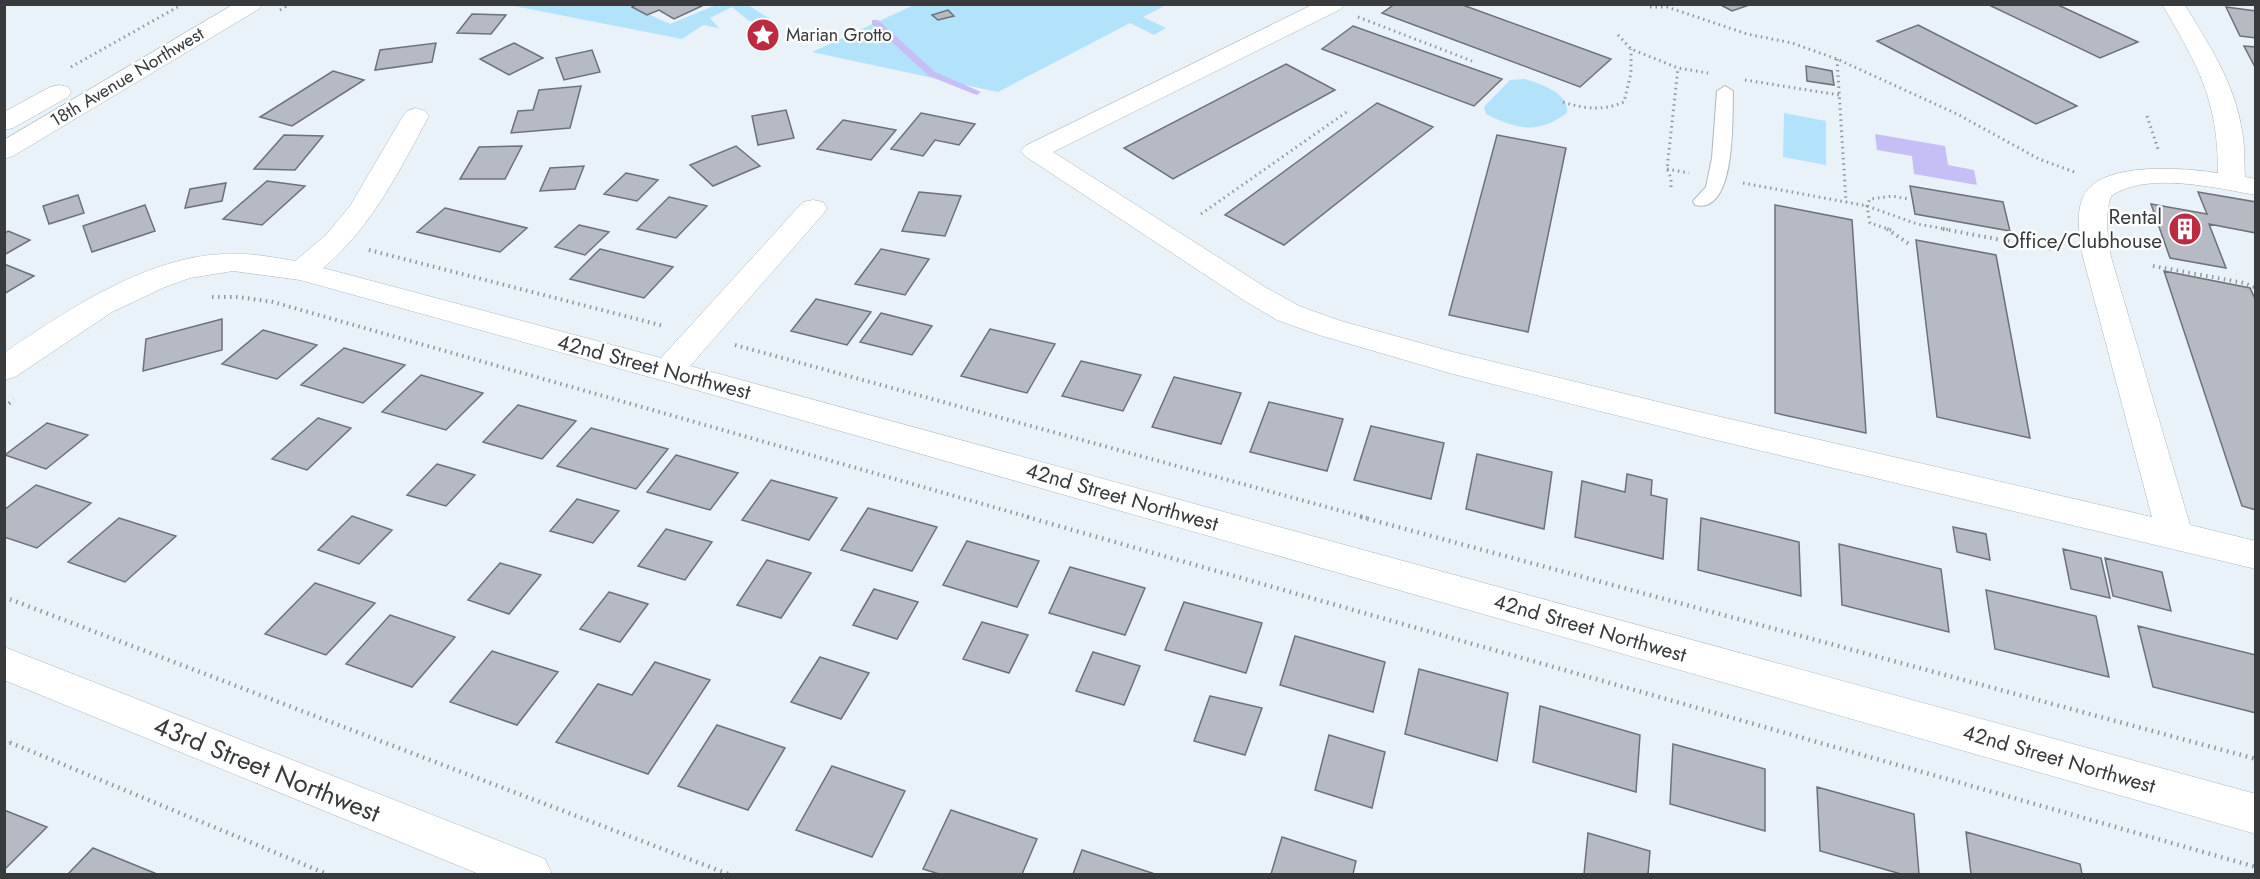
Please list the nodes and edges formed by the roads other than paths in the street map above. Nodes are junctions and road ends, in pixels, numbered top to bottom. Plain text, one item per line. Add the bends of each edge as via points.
1 (212, 4) edge
2 (251, 4) edge
3 (2173, 4) edge
4 (1344, 10) edge
5 (1730, 85) road end
6 (416, 116) dead end
7 (4, 123) edge
8 (4, 151) edge
9 (2244, 185) edge
10 (1702, 201) dead end
11 (813, 208) dead end
12 (300, 271) junction
13 (668, 371) junction
14 (14, 381) edge
15 (2175, 536) junction
16 (2256, 555) edge
17 (9, 672) edge
18 (2256, 814) edge
19 (530, 874) edge

1 - 7 street, 18th Avenue Northwest
2 - 8 street, 18th Avenue Northwest
3 - 9 street via 2222,96
4 - 15 street via 1034,151 1255,294 1288,313 1330,328 1691,422
5 - 10 lane via 1715,189
6 - 12 street via 374,192 335,242
9 - 15 street via 2176,175 2143,177 2104,188 2094,207 2097,257
11 - 13 street
12 - 13 street, 42nd Street Northwest
12 - 14 street, 42nd Street Northwest via 258,263 211,264 153,281 98,308 45,341
13 - 18 street, 42nd Street Northwest
15 - 16 street
17 - 19 street, 43rd Street Northwest

